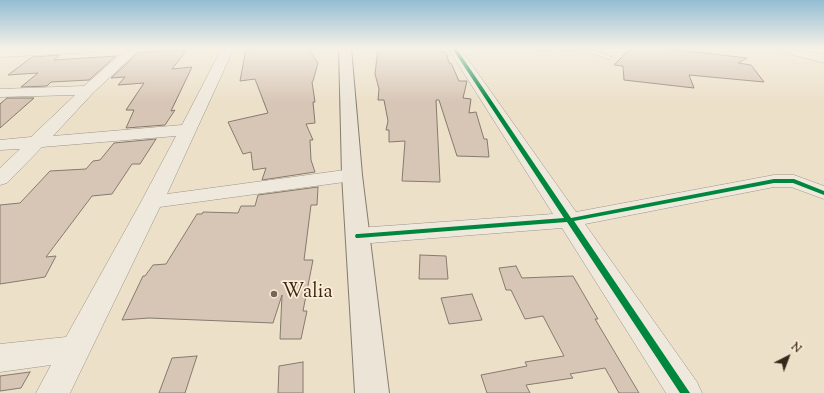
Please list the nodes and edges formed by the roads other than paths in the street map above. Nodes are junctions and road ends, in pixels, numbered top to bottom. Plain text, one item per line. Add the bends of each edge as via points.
1 (114, 66) edge
2 (219, 66) edge
3 (346, 66) edge
4 (466, 66) edge
5 (88, 90) junction
6 (0, 93) edge
7 (187, 130) junction
8 (36, 143) junction
9 (0, 145) edge
10 (352, 175) junction
11 (0, 179) edge
12 (824, 193) edge
13 (152, 202) junction
14 (569, 220) junction
15 (358, 236) junction
16 (75, 349) junction
17 (0, 358) edge
18 (53, 393) edge
19 (372, 393) edge
20 (685, 393) edge

1 - 5 street
2 - 7 street
3 - 10 highway
4 - 14 street
5 - 6 street
5 - 8 street
7 - 8 street
7 - 13 street
8 - 9 street
8 - 11 street
10 - 13 street
10 - 15 highway
12 - 14 street via 794,181 774,181
13 - 16 street
14 - 15 street
14 - 20 street
15 - 19 highway
16 - 17 street
16 - 18 street

